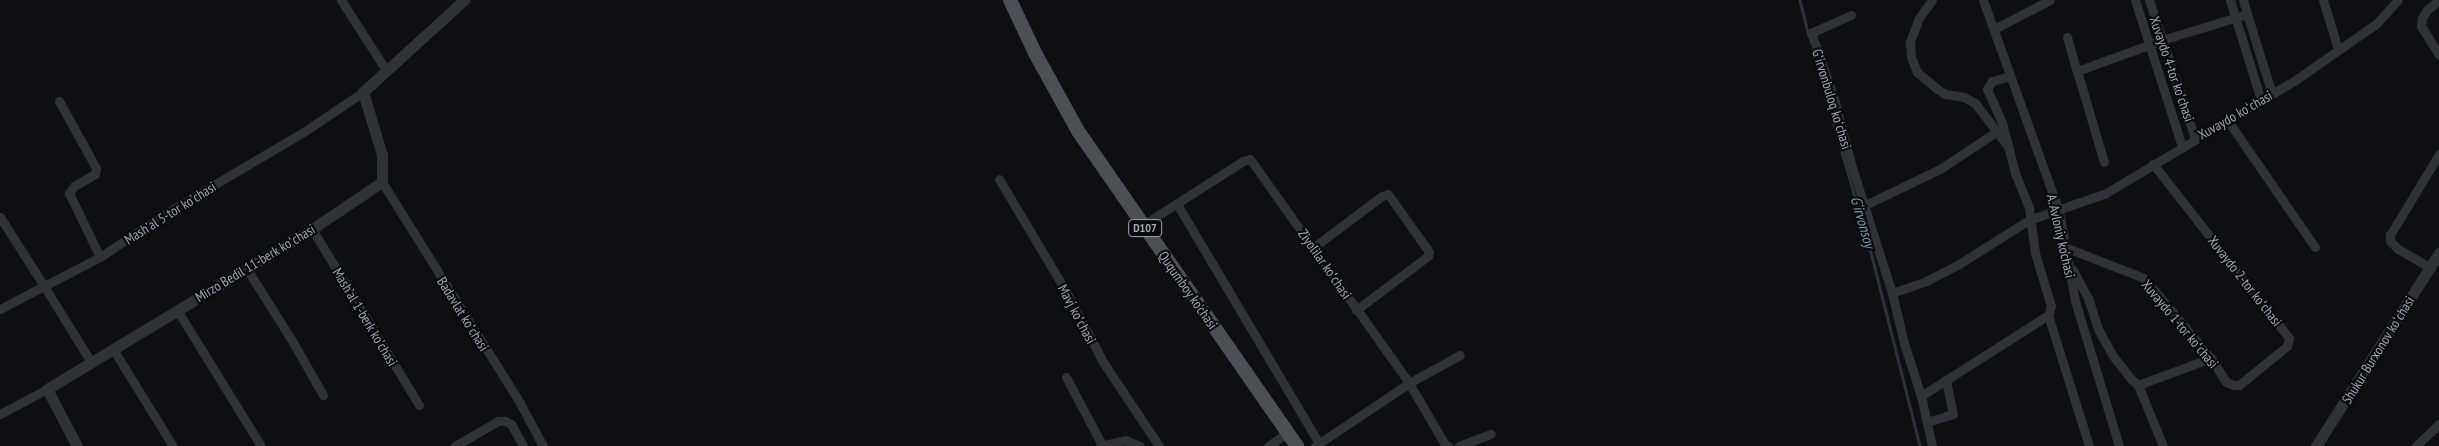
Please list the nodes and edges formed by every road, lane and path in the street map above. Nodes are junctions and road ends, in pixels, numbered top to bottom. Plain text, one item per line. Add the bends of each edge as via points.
1 (341, 0) edge
2 (464, 0) edge
3 (1010, 0) edge
4 (1932, 0) edge
5 (2050, 0) edge
6 (2135, 0) edge
7 (2149, 0) edge
8 (2230, 0) edge
9 (2243, 0) edge
10 (2323, 0) edge
11 (2398, 0) edge
12 (2439, 0) edge
13 (1985, 1) edge
14 (2248, 14) junction
15 (1850, 15) dead end
16 (2235, 18) junction
17 (1994, 29) junction
18 (2067, 37) dead end
19 (2162, 40) junction
20 (2149, 45) junction
21 (2338, 49) junction
22 (2439, 55) edge
23 (386, 70) junction
24 (2077, 71) junction
25 (2010, 76) junction
26 (363, 92) junction
27 (2272, 94) junction
28 (2261, 100) junction
29 (59, 101) dead end
30 (2228, 121) junction
31 (1996, 132) junction
32 (2195, 138) junction
33 (2008, 146) junction
34 (2182, 146) junction
35 (2439, 154) edge
36 (2104, 162) dead end
37 (2153, 164) junction
38 (1000, 179) dead end
39 (382, 182) junction
40 (1177, 204) junction
41 (1863, 206) junction
42 (2059, 211) junction
43 (0, 217) edge
44 (2029, 220) junction
45 (1143, 225) junction
46 (312, 228) junction
47 (1314, 246) junction
48 (2067, 248) junction
49 (2316, 248) dead end
50 (2439, 253) edge
51 (100, 257) junction
52 (2069, 262) junction
53 (2430, 268) junction
54 (246, 269) junction
55 (44, 286) junction
56 (1892, 293) junction
57 (0, 309) edge
58 (177, 310) junction
59 (1356, 310) junction
60 (2048, 315) junction
61 (114, 349) junction
62 (1460, 355) dead end
63 (2211, 358) junction
64 (91, 362) junction
65 (1066, 377) dead end
66 (1946, 380) junction
67 (1409, 384) junction
68 (2138, 385) junction
69 (2233, 385) joint
70 (47, 389) junction
71 (323, 395) dead end
72 (1921, 396) junction
73 (419, 405) dead end
74 (0, 414) edge
75 (1927, 422) junction
76 (2439, 424) edge
77 (1289, 432) junction
78 (1492, 434) dead end
79 (1317, 445) edge
80 (1446, 445) edge
81 (77, 446) edge
82 (173, 446) edge
83 (261, 446) edge
84 (455, 446) edge
85 (523, 446) edge
86 (543, 446) edge
87 (1101, 446) edge
88 (1140, 446) edge
89 (1159, 446) edge
90 (1268, 446) edge
91 (1298, 446) edge
92 (1459, 446) edge
93 (1932, 446) edge
94 (2089, 446) edge
95 (2119, 446) edge
96 (2163, 446) edge
97 (2316, 446) edge
98 (2416, 446) edge

1 - 23 street
2 - 23 street
3 - 45 main road, Ququmboy ko'chasi / D107 via 1078,131
4 - 31 street via 1913,30 1910,51 1913,64 1929,84 1945,94 1964,97 1975,104
5 - 17 street
6 - 20 street
7 - 19 street, Xuvaydo 4-tor koʻchasi
8 - 16 street
9 - 14 street
10 - 21 street
11 - 21 street, Xuvaydo koʻchasi via 2376,23
12 - 22 street via 2427,10 2421,26
13 - 17 street, A. Avloniy ko‘chasi
14 - 16 street
14 - 27 street
15 - 41 street, Gʻirvonbuloq koʻchasi via 1812,35 1833,95
16 - 19 street
16 - 28 street
17 - 25 street, A. Avloniy ko‘chasi
18 - 24 street
19 - 20 street
19 - 32 street, Xuvaydo 4-tor koʻchasi
20 - 24 street
20 - 34 street
21 - 27 street, Xuvaydo koʻchasi
23 - 26 street
24 - 36 street
25 - 33 street via 1992,81 1988,87
25 - 42 street, A. Avloniy ko‘chasi
26 - 39 street via 382,156
26 - 51 street, Mashʼal 5-tor koʼchasi via 305,131 162,215
27 - 28 street, Xuvaydo koʻchasi
28 - 30 street, Xuvaydo koʻchasi
29 - 51 street via 96,168 95,174 74,186 69,193
30 - 32 street, Xuvaydo koʻchasi
30 - 49 street
31 - 33 street
31 - 41 street via 1940,169
32 - 34 street, Xuvaydo koʻchasi
33 - 44 street via 2029,208
34 - 37 street, Xuvaydo koʻchasi
35 - 53 street via 2390,235 2390,241 2398,249
37 - 42 street, Xuvaydo koʻchasi via 2106,193
37 - 69 street, Xuvaydo 2-tor koʻchasi via 2289,338 2287,346 2239,385
38 - 89 street, Mavj koʻchasi via 1068,293 1103,362
39 - 46 street, Mirzo Bedil 11-berk koʻchasi
39 - 86 street, Badavlat koʻchasi via 520,403
40 - 45 street
40 - 47 street, Ziyolilar koʻchasi via 1250,159
40 - 79 street
41 - 56 street, Gʻirvonbuloq koʻchasi
42 - 44 street
42 - 48 street, A. Avloniy ko‘chasi
43 - 55 street
44 - 56 street via 1959,264
44 - 60 street via 2050,306
45 - 77 main road, Ququmboy ko'chasi / D107
46 - 54 street, Mirzo Bedil 11-berk koʻchasi
46 - 73 street, Mashʼal 1-berk koʼchasi
47 - 59 street, Ziyolilar koʻchasi
47 - 59 street via 1388,194 1429,252 1428,256
48 - 52 street, A. Avloniy ko‘chasi
48 - 63 street, Xuvaydo 1-tor koʻchasi via 2144,278
50 - 53 street, Shukur Burxonov koʻchasi
51 - 55 street, Mashʼal 5-tor koʼchasi
52 - 68 street via 2109,349
52 - 95 street, A. Avloniy ko‘chasi via 2075,301
53 - 97 street, Shukur Burxonov koʻchasi
54 - 58 street, Mirzo Bedil 11-berk koʻchasi
54 - 71 street
55 - 57 street, Mashʼal 5-tor koʼchasi
55 - 64 street
56 - 72 street, Gʻirvonbuloq koʻchasi
58 - 61 street, Mirzo Bedil 11-berk koʻchasi
58 - 83 street
59 - 67 street, Ziyolilar koʻchasi
60 - 66 street
60 - 94 street
61 - 64 street, Mirzo Bedil 11-berk koʻchasi
61 - 82 street
62 - 67 street
63 - 68 street
63 - 69 street, Xuvaydo 1-tor koʻchasi via 2226,382
64 - 70 street, Mirzo Bedil 11-berk koʻchasi
65 - 87 street
66 - 72 street
66 - 75 street via 1953,414
67 - 79 street
67 - 80 street, Ziyolilar koʻchasi
68 - 96 street
70 - 74 street
70 - 81 street
72 - 75 street, Gʻirvonbuloq koʻchasi
75 - 93 street, Gʻirvonbuloq koʻchasi
76 - 98 street
77 - 90 street
77 - 91 main road, Ququmboy ko'chasi / D107
78 - 92 street
84 - 85 street via 498,421 510,424
87 - 88 street via 1125,440

